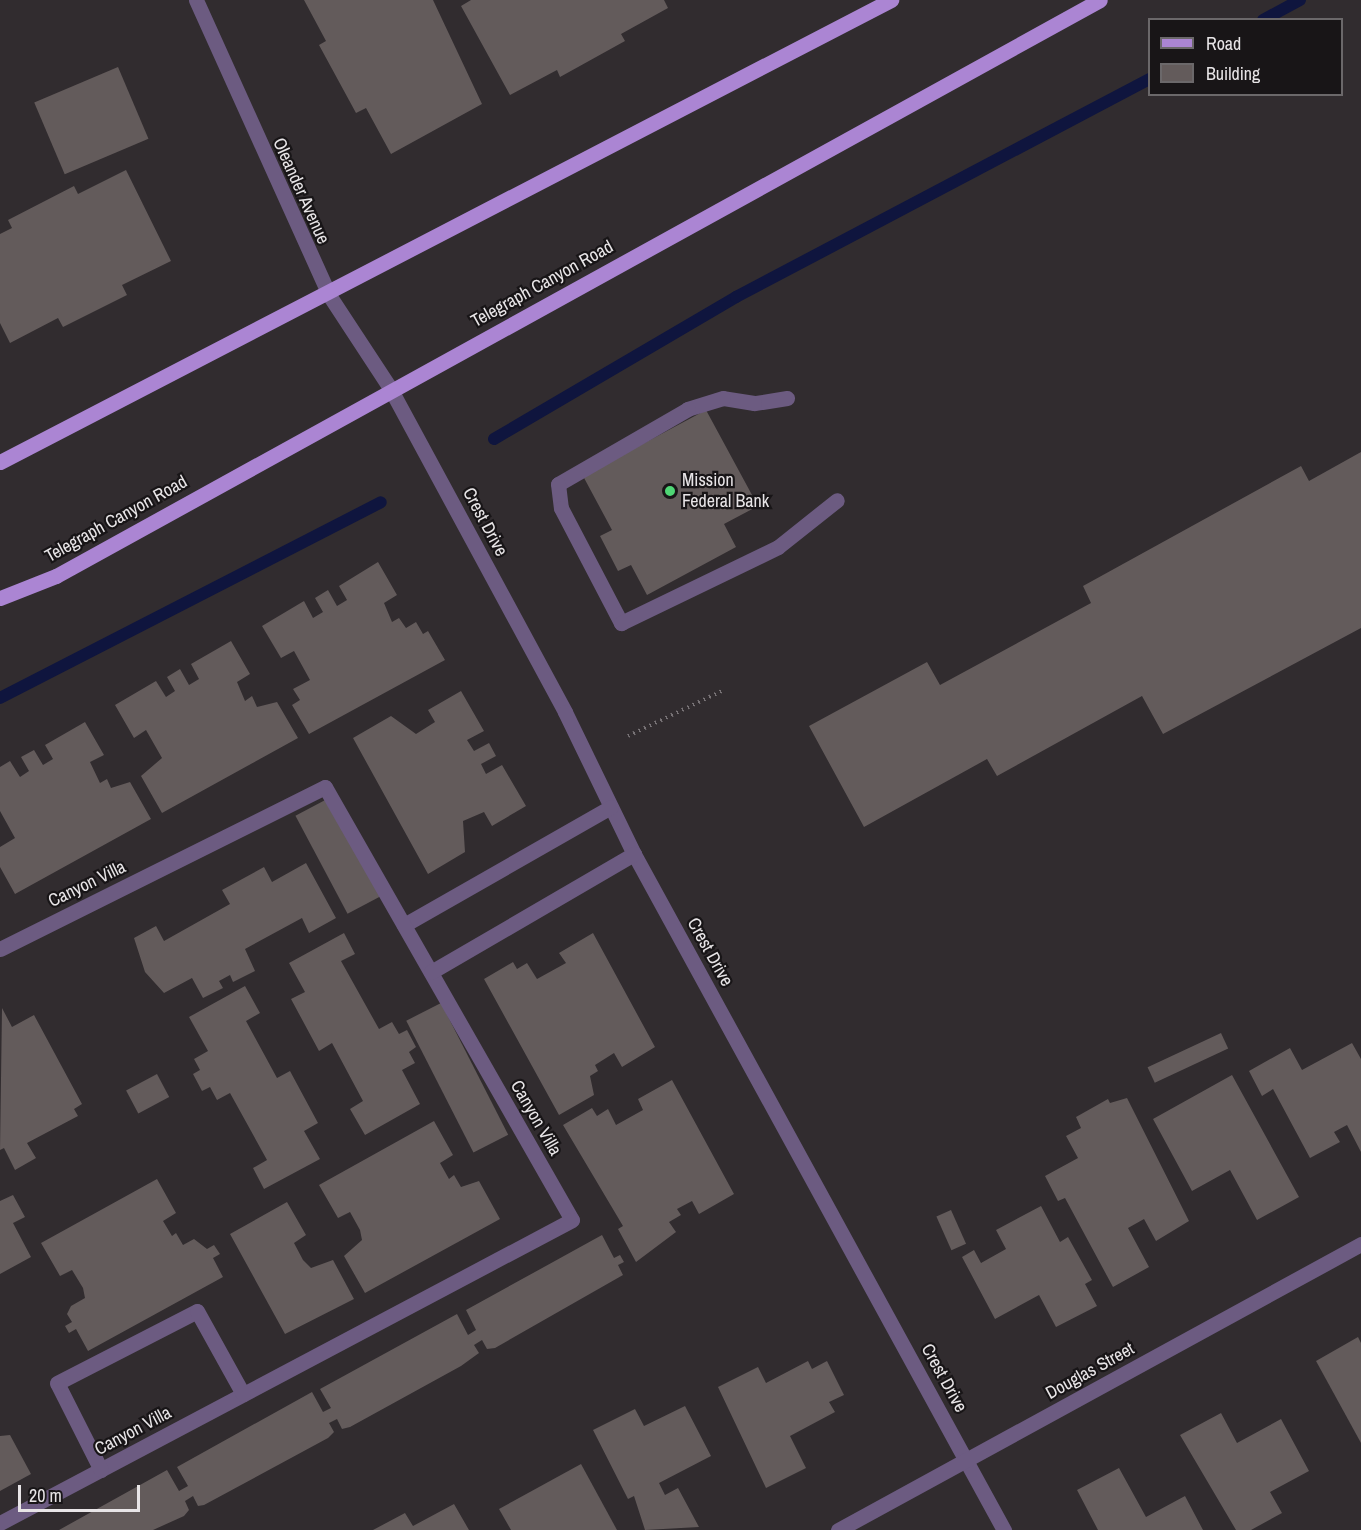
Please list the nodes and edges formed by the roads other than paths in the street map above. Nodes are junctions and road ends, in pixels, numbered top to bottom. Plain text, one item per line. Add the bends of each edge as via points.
1 (196, 0) edge
2 (891, 0) edge
3 (1100, 0) edge
4 (329, 295) junction
5 (390, 388) junction
6 (787, 398) dead end
7 (0, 462) edge
8 (837, 500) dead end
9 (0, 598) edge
10 (610, 807) junction
11 (634, 854) junction
12 (404, 925) junction
13 (0, 949) edge
14 (431, 972) junction
15 (1361, 1244) edge
16 (243, 1394) junction
17 (967, 1460) junction
18 (101, 1470) junction
19 (0, 1523) edge
20 (838, 1530) edge
21 (1004, 1530) edge

1 - 4 street, Oleander Avenue
2 - 4 main road
3 - 5 main road, Telegraph Canyon Road
4 - 5 street, Oleander Avenue
4 - 7 main road
5 - 9 main road, Telegraph Canyon Road via 56,576
5 - 10 street, Crest Drive
6 - 8 street via 754,403 723,398 688,409 558,484 561,508 621,623 778,547
10 - 11 street, Crest Drive
10 - 12 street
11 - 14 street
11 - 17 street, Crest Drive
12 - 13 street, Canyon Villa via 325,788
12 - 14 street, Canyon Villa
14 - 16 street, Canyon Villa via 572,1220
15 - 17 street, Douglas Street
16 - 18 street, Canyon Villa
16 - 18 street via 198,1311 57,1383
17 - 20 street, Douglas Street
17 - 21 street, Crest Drive
18 - 19 street, Canyon Villa

